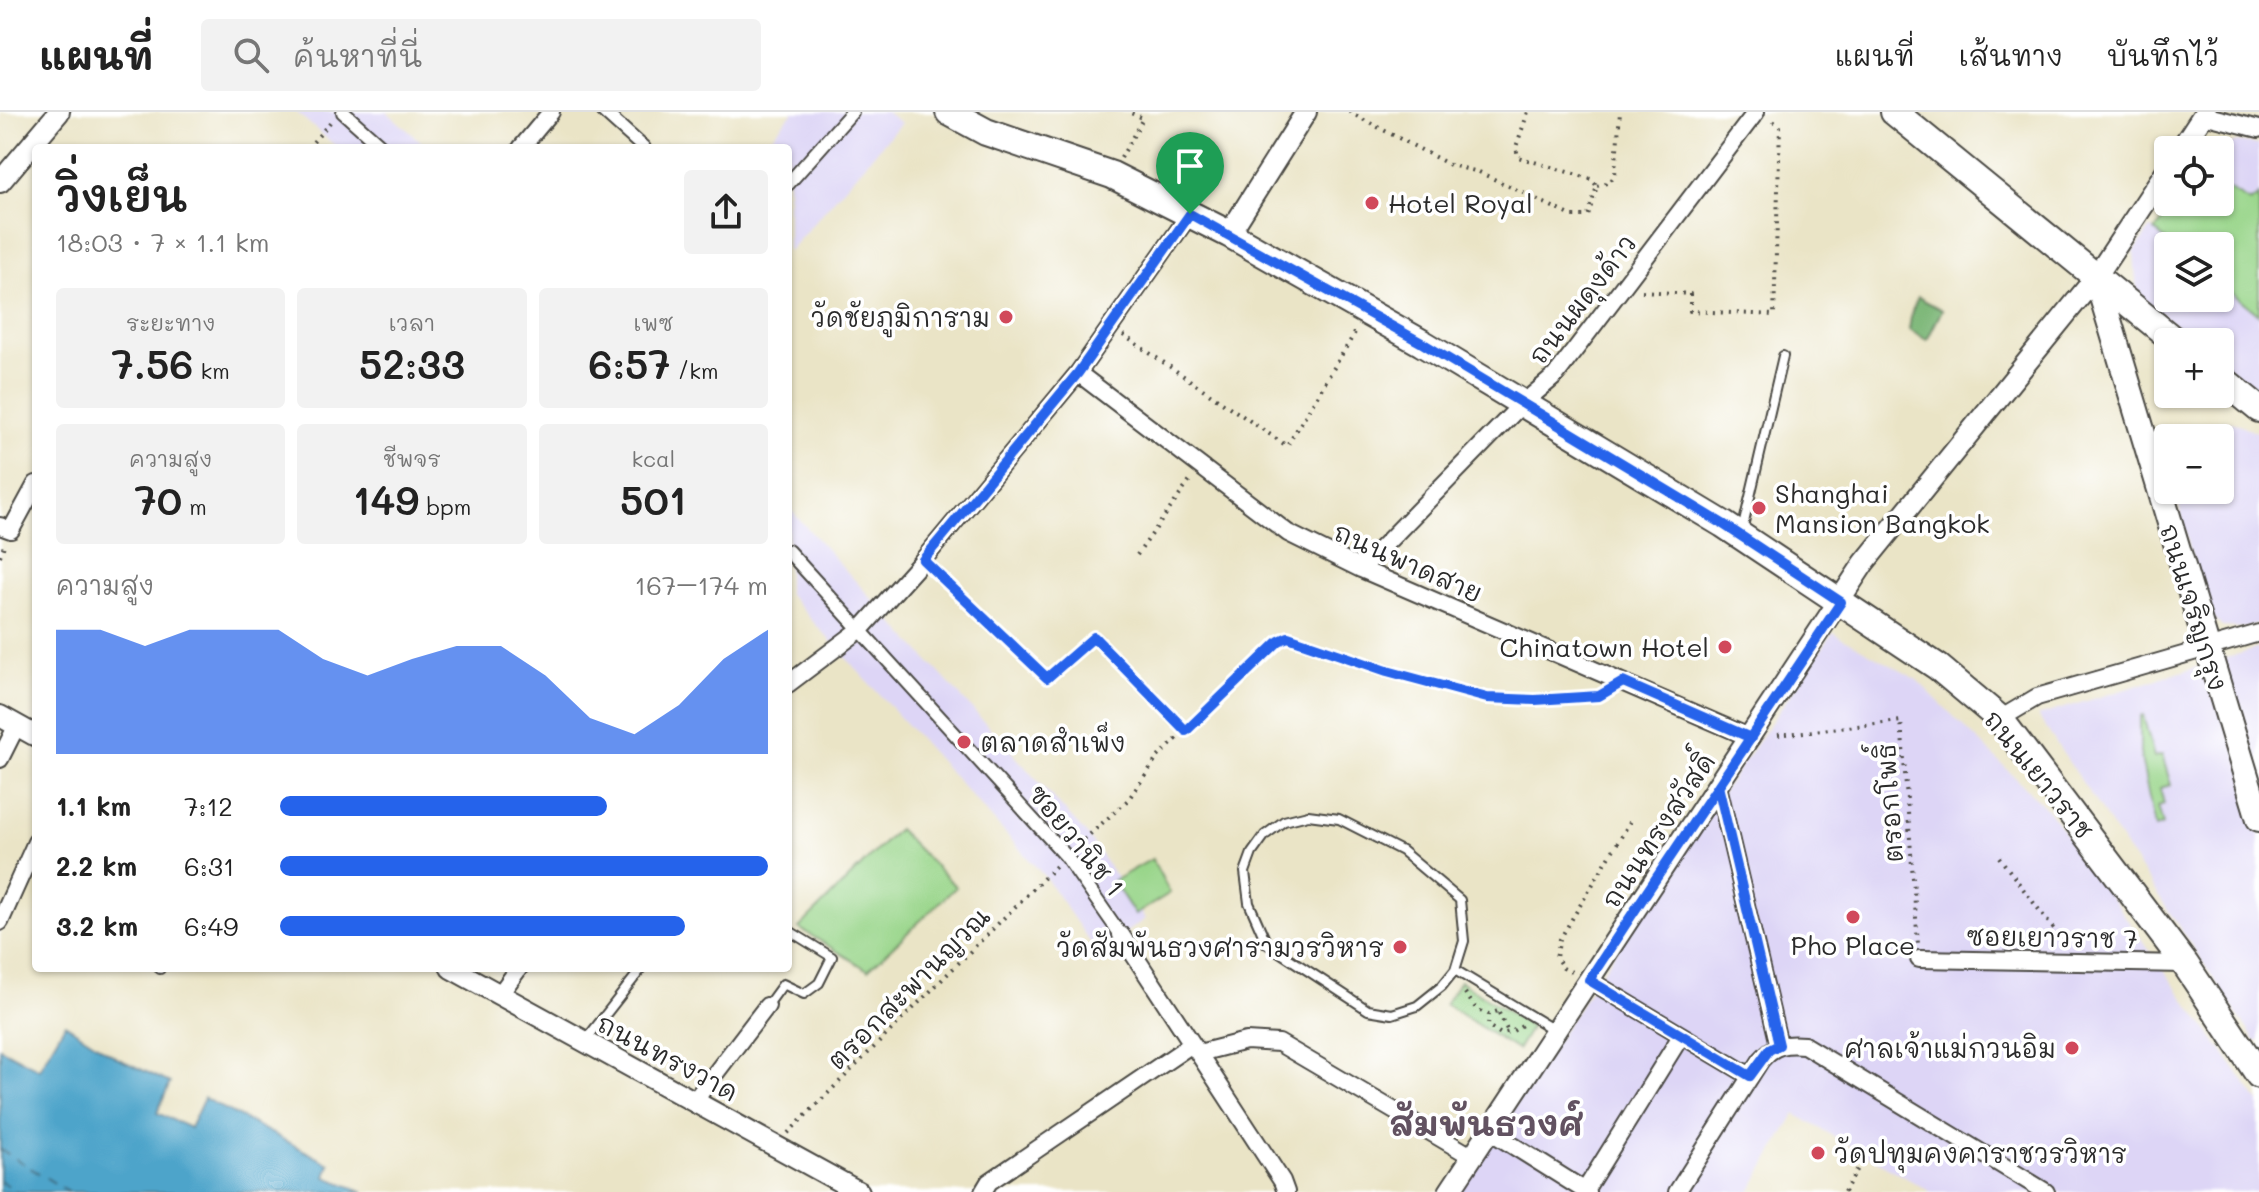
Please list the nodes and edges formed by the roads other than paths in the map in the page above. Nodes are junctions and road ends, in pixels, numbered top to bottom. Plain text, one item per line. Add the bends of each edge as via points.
1 (59, 112) edge
2 (341, 112) edge
3 (551, 112) edge
4 (604, 112) edge
5 (852, 112) edge
6 (949, 112) edge
7 (1306, 112) edge
8 (1759, 112) edge
9 (1894, 112) edge
10 (2204, 114) edge
11 (2259, 129) edge
12 (2189, 136) edge
13 (32, 144) edge
14 (32, 144) edge
15 (378, 144) edge
16 (524, 144) edge
17 (640, 144) edge
18 (792, 180) edge
19 (0, 182) edge
20 (2154, 189) edge
21 (1190, 214) junction
22 (1229, 234) junction
23 (2096, 277) junction
24 (2159, 328) edge
25 (1783, 356) dead end
26 (1078, 373) junction
27 (2234, 388) edge
28 (1522, 404) junction
29 (2259, 409) edge
30 (32, 491) edge
31 (0, 526) edge
32 (1741, 536) junction
33 (792, 555) edge
34 (1361, 569) junction
35 (1841, 602) junction
36 (861, 629) junction
37 (2259, 633) edge
38 (2206, 648) junction
39 (792, 681) edge
40 (2000, 719) junction
41 (8, 720) edge
42 (32, 734) edge
43 (1751, 738) junction
44 (0, 759) edge
45 (1718, 786) junction
46 (2259, 819) edge
47 (32, 851) edge
48 (0, 922) edge
49 (792, 932) edge
50 (1121, 935) joint
51 (1919, 959) road end
52 (2185, 964) junction
53 (1455, 970) junction
54 (459, 972) edge
55 (516, 972) edge
56 (639, 972) edge
57 (1589, 980) junction
58 (500, 994) junction
59 (767, 1006) joint
60 (1555, 1031) junction
61 (1681, 1036) junction
62 (585, 1041) junction
63 (1779, 1045) junction
64 (1196, 1049) junction
65 (2259, 1075) edge
66 (1750, 1076) junction
67 (695, 1100) junction
68 (1488, 1130) junction
69 (1471, 1156) junction
70 (859, 1192) edge
71 (983, 1192) edge
72 (1286, 1192) edge
73 (1449, 1192) edge
74 (1585, 1192) edge
75 (1677, 1192) edge
76 (2046, 1192) edge

1 - 14 street
2 - 15 street
3 - 16 street
4 - 17 street
5 - 18 street
6 - 21 main road, ถนนเยาวราช via 986,132 1112,175
7 - 22 street
8 - 28 street, ถนนผดุงด้าว via 1555,376
9 - 23 main road
10 - 11 street
10 - 12 street
13 - 19 street
20 - 23 street, ถนนทรงสวัสดิ์
21 - 22 main road, ถนนเยาวราช
21 - 26 street
22 - 28 main road, ถนนเยาวราช
23 - 24 main road
23 - 35 street, ถนนทรงสวัสดิ์ via 1864,563
23 - 38 main road, ถนนเจริญกรุง
25 - 32 lane
26 - 34 street, ถนนพาดสาย via 1288,533
26 - 36 street
27 - 29 main road
28 - 32 main road, ถนนเยาวราช
28 - 34 street, ถนนผดุงด้าว
30 - 31 street via 11,530
32 - 35 main road, ถนนเยาวราช
33 - 36 street, ซอยวานิช 1
34 - 43 street, ถนนพาดสาย
35 - 40 main road, ถนนเยาวราช via 1938,667
35 - 43 street, ถนนทรงสวัสดิ์
36 - 39 street
36 - 50 street, ซอยวานิช 1 via 1066,856
37 - 38 street
38 - 40 street via 2037,697
38 - 46 main road, ถนนเจริญกรุง
40 - 52 main road, ถนนเยาวราช
41 - 42 street
41 - 44 street
43 - 45 street, ถนนทรงสวัสดิ์
45 - 57 street, ถนนทรงสวัสดิ์
45 - 63 street
47 - 48 street
49 - 59 lane via 832,957 812,989 804,994 783,984
50 - 64 street, ซอยวานิช 1
51 - 52 street, ซอยเยาวราช 7
52 - 65 main road, ถนนเยาวราช
53 - 53 lane via 1417,1006 1392,1014 1368,1010 1267,944 1249,903 1245,872 1252,853 1274,827 1308,815 1339,819 1402,851 1460,900 1464,941
53 - 60 lane
54 - 58 street, ถนนทรงวาด
55 - 58 street
56 - 62 lane
57 - 60 street, ถนนทรงสวัสดิ์
57 - 61 street
58 - 62 street, ถนนทรงวาด
59 - 67 street
60 - 68 street, ถนนทรงสวัสดิ์
61 - 66 street
61 - 74 street
62 - 67 street, ถนนทรงวาด
63 - 66 street
63 - 76 street via 1804,1045
64 - 69 street via 1246,1041 1279,1043
64 - 71 street via 989,1182
64 - 72 street, ซอยวานิช 1
66 - 75 street
67 - 70 street, ถนนทรงวาด
68 - 69 street, ถนนทรงสวัสดิ์
68 - 74 street
69 - 73 street, ถนนทรงสวัสดิ์

